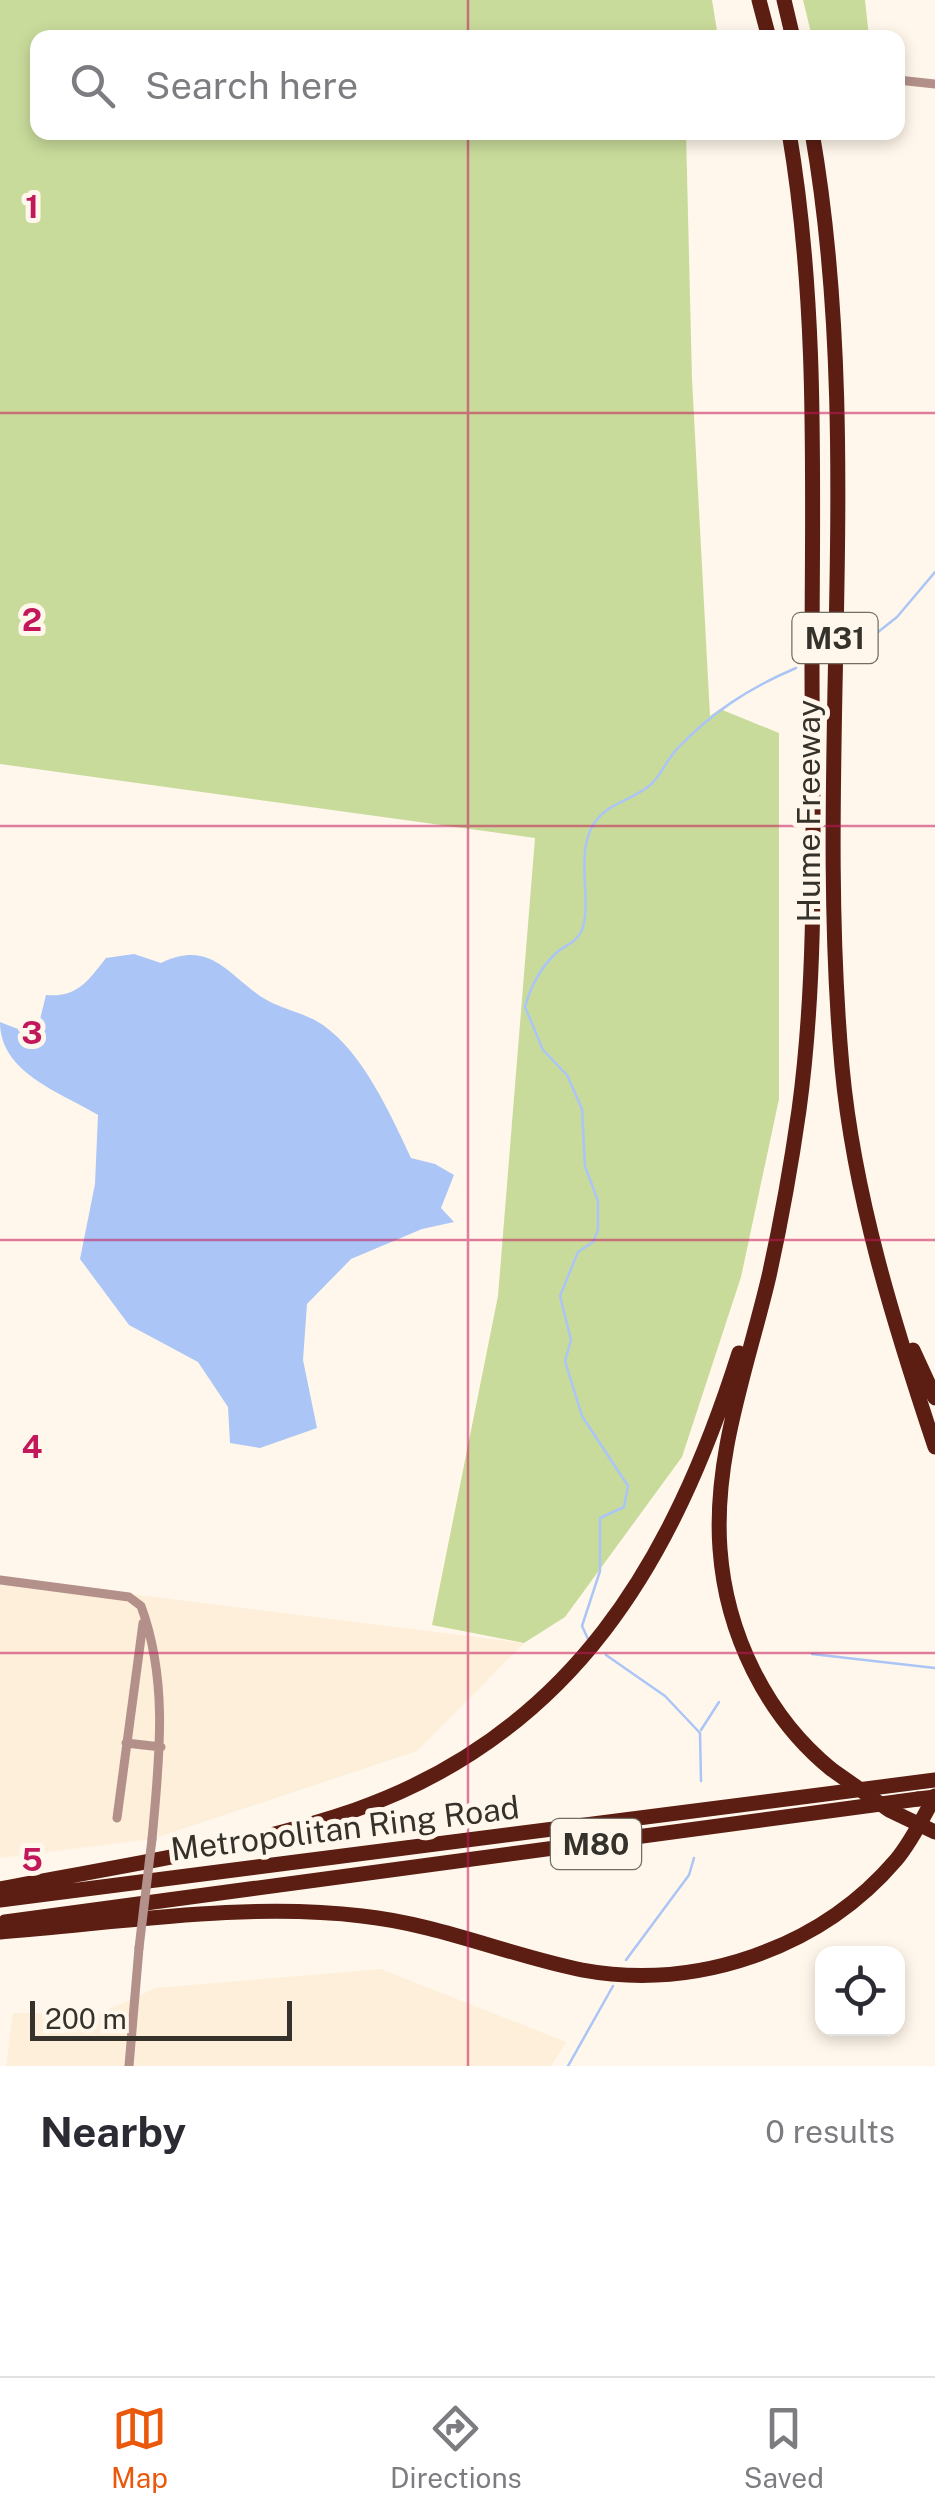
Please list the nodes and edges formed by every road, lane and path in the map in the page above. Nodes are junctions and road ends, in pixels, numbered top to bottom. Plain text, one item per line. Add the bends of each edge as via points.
1 (759, 0) edge
2 (784, 0) edge
3 (767, 30) edge
4 (791, 30) edge
5 (905, 81) edge
6 (935, 84) edge
7 (790, 140) edge
8 (813, 140) edge
9 (778, 1230) junction
10 (893, 1305) junction
11 (935, 1398) edge
12 (935, 1447) edge
13 (0, 1580) edge
14 (144, 1615) junction
15 (126, 1743) junction
16 (161, 1747) junction
17 (933, 1788) edge
18 (117, 1818) dead end
19 (935, 1832) edge
20 (0, 1889) edge
21 (0, 1900) edge
22 (0, 1923) edge
23 (0, 1932) edge
24 (126, 2066) edge

1 - 3 highway
2 - 4 highway
5 - 6 street
7 - 9 highway, Hume Freeway / M31 via 812,370 812,845 806,1046
8 - 10 highway, Hume Freeway / M31 via 835,371 840,1033 861,1191
9 - 19 highway, bridge via 720,1487 720,1554 731,1611 758,1680 784,1722 888,1810
9 - 20 highway via 708,1452 673,1527 600,1638 522,1713 435,1773 328,1819
10 - 11 highway
10 - 12 highway
13 - 14 street via 128,1597
14 - 15 street
14 - 16 street via 160,1697
15 - 16 street
15 - 18 street
16 - 24 street, bridge
17 - 21 highway, Metropolitan Ring Road / M80
17 - 22 highway, Metropolitan Ring Road / M80, bridge via 918,1800
17 - 23 highway via 896,1860 850,1904 788,1942 710,1969 597,1972 418,1925 336,1913

